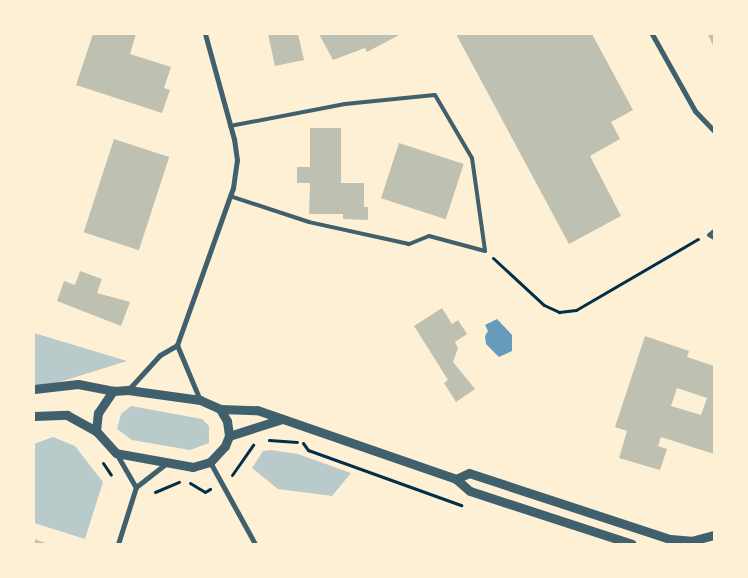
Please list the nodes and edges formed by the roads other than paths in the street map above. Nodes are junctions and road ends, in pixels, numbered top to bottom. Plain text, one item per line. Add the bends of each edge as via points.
1 (205, 34) edge
2 (652, 34) edge
3 (230, 126) junction
4 (714, 131) edge
5 (230, 196) junction
6 (714, 231) edge
7 (714, 238) edge
8 (177, 345) junction
9 (34, 389) edge
10 (128, 390) junction
11 (113, 391) junction
12 (200, 400) junction
13 (220, 409) junction
14 (34, 416) edge
15 (282, 419) junction
16 (96, 431) junction
17 (229, 436) junction
18 (116, 452) junction
19 (210, 462) junction
20 (167, 463) junction
21 (456, 479) junction
22 (136, 487) junction
23 (714, 535) edge
24 (118, 544) edge
25 (255, 544) edge
26 (632, 544) edge

1 - 3 street
2 - 4 street via 694,111
3 - 5 street via 237,160
3 - 5 lane via 345,104 435,95 472,158 485,251 429,236 409,244 309,222
5 - 8 street
6 - 7 lane via 708,235
8 - 10 street via 160,355
8 - 12 street
9 - 11 street via 78,384
10 - 11 street
10 - 12 street
11 - 16 street via 98,413
12 - 13 street
13 - 15 street via 251,409
13 - 17 street via 227,421
14 - 16 street via 67,415
15 - 17 street
15 - 21 street
16 - 18 street
17 - 19 street via 225,446
18 - 20 street
18 - 22 street
19 - 20 street via 193,468
19 - 25 street
20 - 22 street
21 - 23 street via 469,473 670,539 691,541
21 - 26 street via 470,491
22 - 24 street

